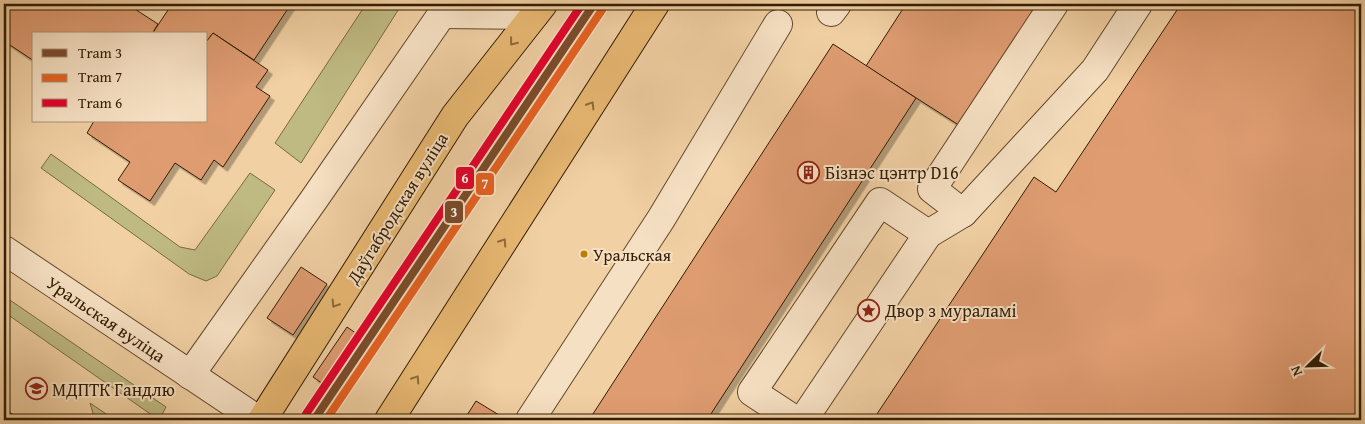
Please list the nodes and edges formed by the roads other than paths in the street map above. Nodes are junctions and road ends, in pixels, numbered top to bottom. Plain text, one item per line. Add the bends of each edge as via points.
1 (655, 4) edge
2 (1054, 4) edge
3 (1138, 4) edge
4 (447, 9) edge
5 (539, 9) edge
6 (778, 24) dead end
7 (963, 213) junction
8 (928, 234) junction
9 (4, 250) edge
10 (190, 375) junction
11 (258, 420) edge
12 (262, 420) edge
13 (389, 420) edge
14 (530, 420) edge
15 (795, 420) edge
16 (803, 420) edge

13 -> 1 main road
2 - 7 street via 932,190
3 - 7 street via 1095,70
4 - 5 street
4 - 10 street
5 -> 12 main road, Даўгабродская вуліца via 455,116
6 - 14 street via 661,219
7 - 8 street
8 - 15 street via 880,202 752,392
8 - 16 street
9 - 10 street, Уральская вуліца
10 - 11 street, Уральская вуліца

